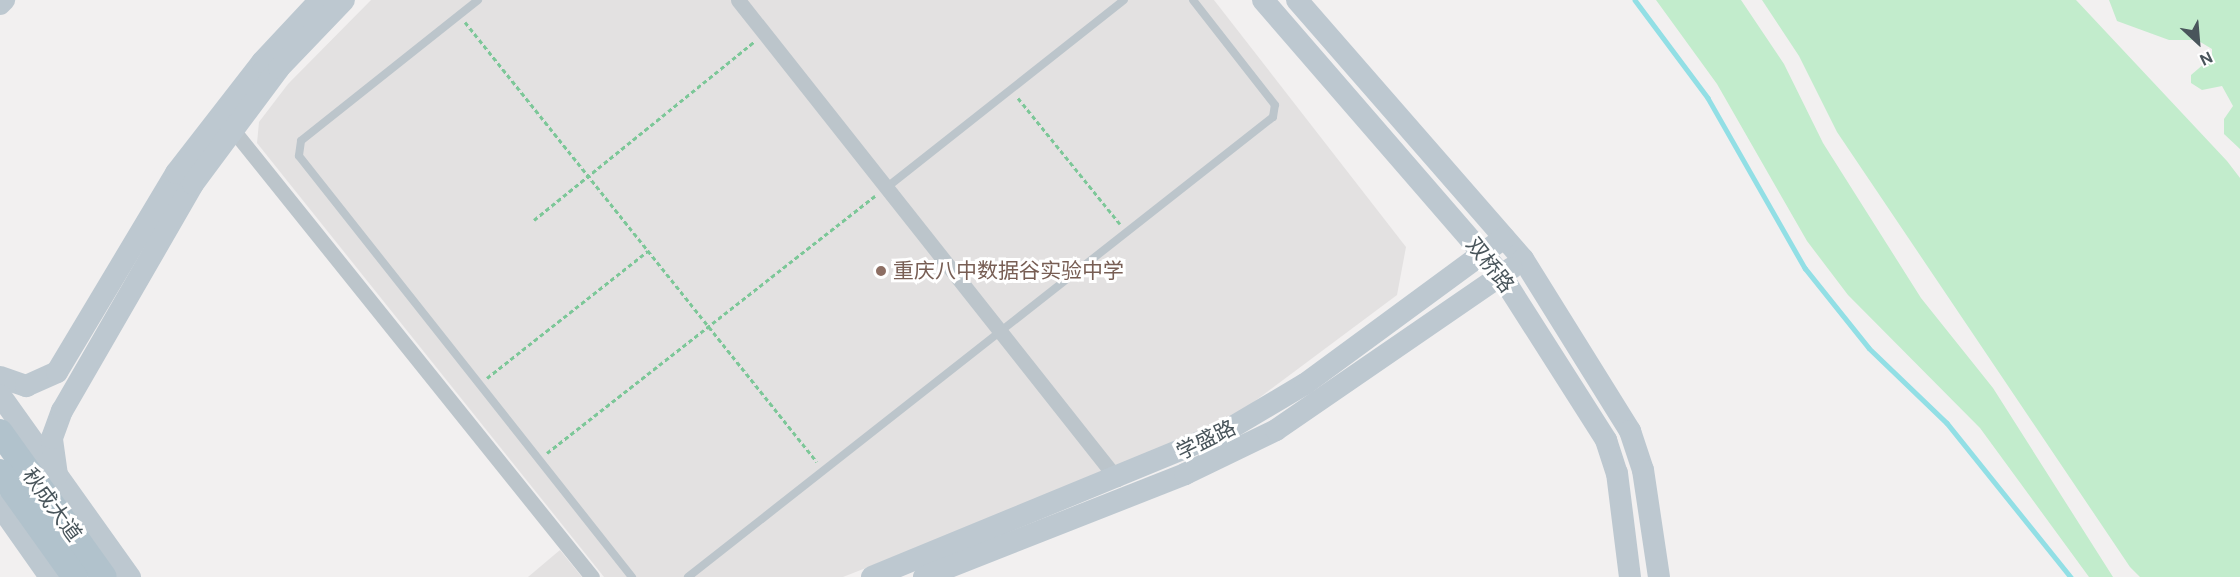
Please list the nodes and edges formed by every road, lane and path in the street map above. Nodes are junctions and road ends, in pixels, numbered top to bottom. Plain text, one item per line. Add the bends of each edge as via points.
1 (4, 0) edge
2 (320, 0) edge
3 (344, 0) edge
4 (478, 0) edge
5 (738, 0) edge
6 (1124, 0) edge
7 (1193, 0) edge
8 (1263, 0) edge
9 (1297, 0) edge
10 (0, 4) edge
11 (459, 15) junction
12 (765, 33) junction
13 (1011, 89) junction
14 (233, 130) junction
15 (588, 176) junction
16 (886, 188) junction
17 (534, 220) dead end
18 (1127, 232) junction
19 (1504, 238) junction
20 (648, 251) junction
21 (1482, 254) junction
22 (1523, 259) junction
23 (1501, 275) junction
24 (709, 327) junction
25 (1000, 332) junction
26 (0, 377) edge
27 (479, 384) junction
28 (0, 395) edge
29 (0, 432) edge
30 (539, 459) junction
31 (824, 470) junction
32 (0, 472) edge
33 (57, 475) junction
34 (1117, 479) junction
35 (0, 506) edge
36 (50, 577) edge
37 (75, 577) edge
38 (104, 577) edge
39 (130, 577) edge
40 (592, 577) edge
41 (632, 577) edge
42 (688, 577) edge
43 (872, 577) edge
44 (924, 577) edge
45 (1630, 577) edge
46 (1659, 577) edge

1 - 10 main road
2 - 26 main road via 262,62 176,173 57,372 26,386
3 - 14 main road via 279,68
4 - 11 lane
5 - 12 street
6 - 13 lane
7 - 18 lane via 1275,105 1273,117
8 - 21 main road, 双桥路
9 - 19 main road, 双桥路
11 - 15 path
11 - 27 lane via 301,141 299,156
12 - 15 path
12 - 16 street
13 - 16 lane
13 - 18 path
14 - 33 main road via 193,184 62,411 52,438
14 - 40 street
15 - 17 path
15 - 20 path
16 - 24 path
16 - 25 street
18 - 25 lane
19 - 21 main road, 学盛路
19 - 22 main road, 双桥路
20 - 24 path
20 - 27 path
21 - 23 main road, 双桥路
21 - 34 main road, 学盛路 via 1263,411
22 - 23 main road, 学盛路
22 - 46 main road, 双桥路 via 1630,431 1643,470
23 - 44 main road, 学盛路 via 1276,430 1185,474
23 - 45 main road, 双桥路 via 1606,440 1617,473
24 - 30 path
24 - 31 path
25 - 31 lane
25 - 34 street
27 - 30 lane
28 - 33 main road
29 - 38 main road, 秋成大道
30 - 41 lane
31 - 42 lane
32 - 37 main road, 秋成大道
33 - 39 main road
34 - 43 main road, 学盛路
35 - 36 main road

